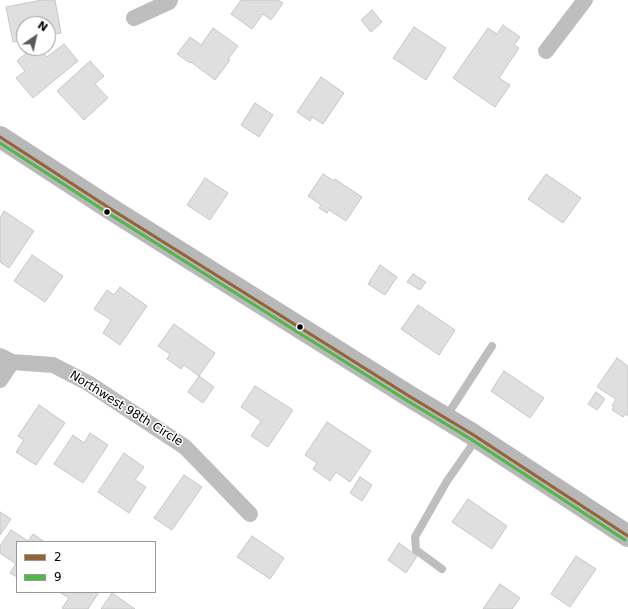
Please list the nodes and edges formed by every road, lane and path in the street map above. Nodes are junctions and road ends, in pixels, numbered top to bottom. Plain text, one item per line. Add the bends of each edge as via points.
1 (170, 0) edge
2 (585, 0) edge
3 (134, 18) dead end
4 (546, 51) dead end
5 (0, 137) edge
6 (492, 346) dead end
7 (6, 359) edge
8 (0, 380) edge
9 (445, 418) junction
10 (478, 437) junction
11 (250, 514) dead end
12 (628, 536) edge
13 (442, 569) dead end

1 - 3 street
2 - 4 street
5 - 9 main road via 114,212
6 - 9 lane
7 - 8 street
7 - 11 street, Northwest 98th Circle via 53,365 88,383 185,447
9 - 10 main road
10 - 12 main road
10 - 13 lane via 415,537 416,550

